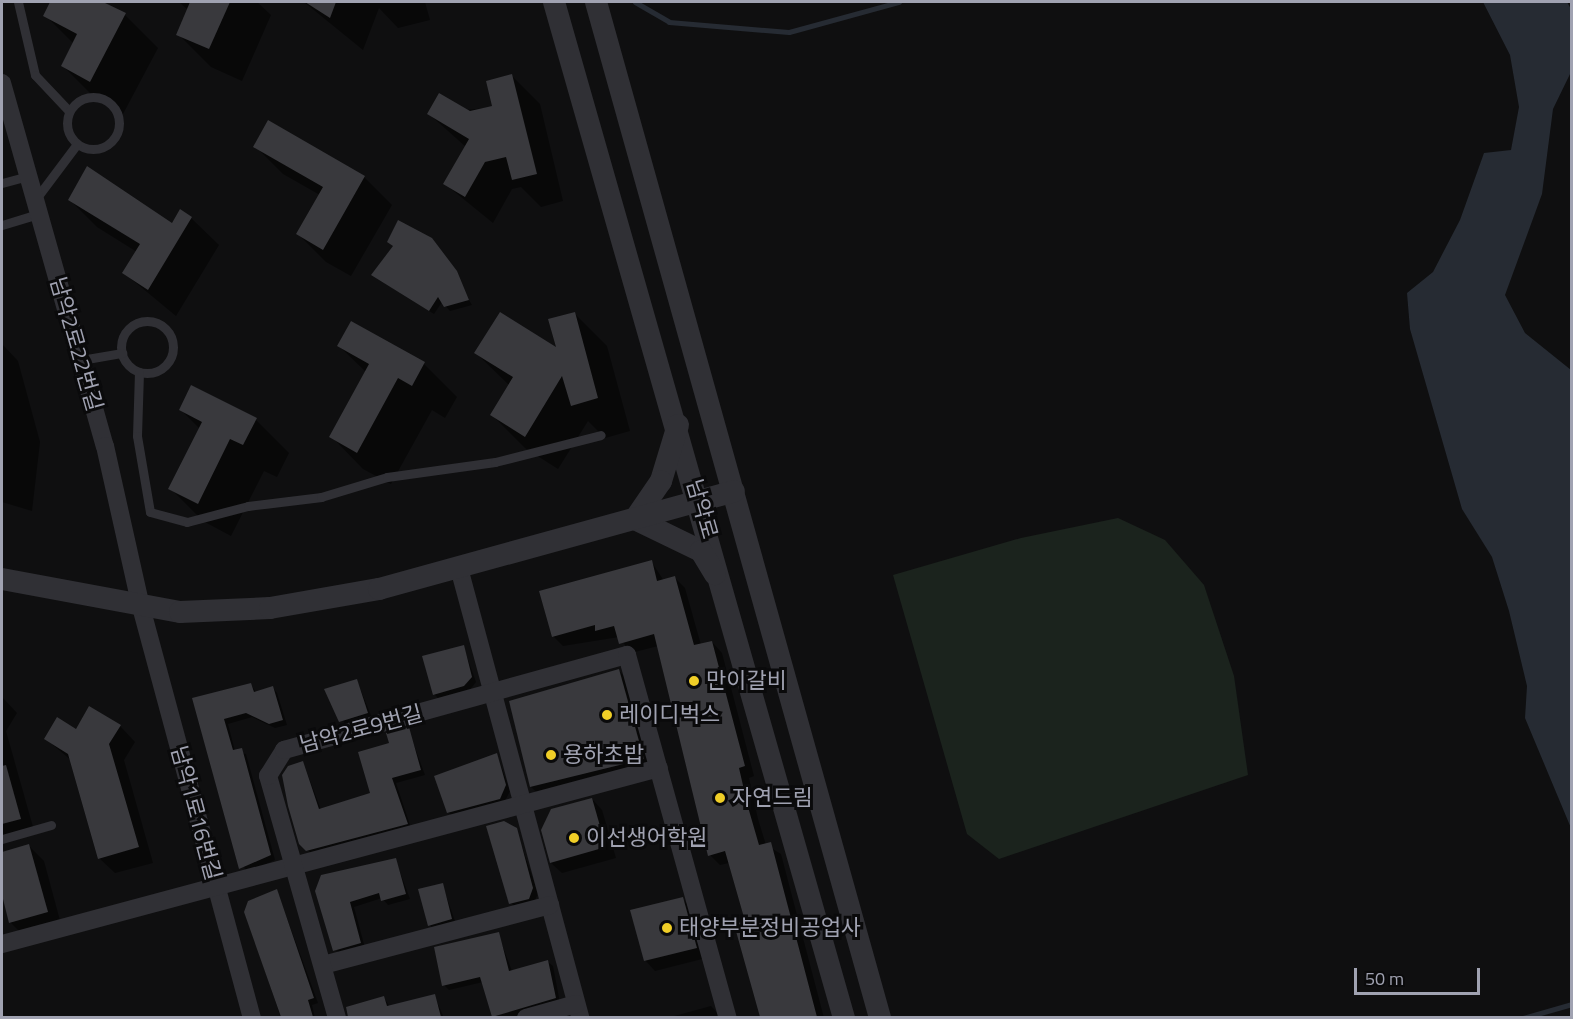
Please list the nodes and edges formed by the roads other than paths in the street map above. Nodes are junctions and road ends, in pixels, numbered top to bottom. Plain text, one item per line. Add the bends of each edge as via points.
1 (18, 2) edge
2 (554, 2) edge
3 (596, 2) edge
4 (2, 83) edge
5 (69, 111) junction
6 (77, 144) junction
7 (28, 176) junction
8 (2, 183) edge
9 (37, 207) junction
10 (2, 225) edge
11 (122, 353) junction
12 (81, 360) junction
13 (139, 372) junction
14 (678, 424) junction
15 (601, 435) dead end
16 (734, 491) junction
17 (700, 501) junction
18 (635, 519) junction
19 (459, 568) junction
20 (2, 579) edge
21 (726, 591) junction
22 (141, 607) junction
23 (492, 694) junction
24 (659, 768) junction
25 (523, 808) junction
26 (51, 825) dead end
27 (2, 839) edge
28 (297, 869) junction
29 (215, 885) junction
30 (550, 905) junction
31 (2, 944) edge
32 (323, 965) junction
33 (578, 1011) edge
34 (252, 1017) edge
35 (337, 1017) edge
36 (526, 1017) edge
37 (728, 1017) edge
38 (844, 1017) edge
39 (880, 1017) edge

1 - 5 lane via 35,75
2 - 14 street, 남악로
3 - 16 street, 남악로
4 - 7 street, 남악2로22번길
5 - 6 lane via 67,129
5 - 6 lane via 80,99 97,96 112,105 119,120 115,137 102,147
6 - 9 lane
7 - 8 lane
7 - 9 street, 남악2로22번길
9 - 10 lane
9 - 12 street, 남악2로22번길
11 - 12 lane
11 - 13 lane
11 - 13 lane via 124,335 136,323 154,322 168,333 172,350 164,366
12 - 22 street, 남악2로22번길
13 - 15 lane via 137,436 150,512 187,522 248,506 321,497 387,477 495,462
14 - 17 street, 남악로
14 - 18 street via 661,481
16 - 17 street
16 - 39 street, 남악로
17 - 18 street
17 - 21 street, 남악로
18 - 19 street
18 - 21 street via 701,551
19 - 22 street via 368,592 270,608 208,612
19 - 23 street
20 - 22 street
21 - 38 street, 남악로
22 - 29 street, 남악1로16번길
23 - 24 street, 남악2로9번길 via 627,655
23 - 25 street
23 - 28 street, 남악2로9번길 via 284,750 268,776
24 - 25 street
24 - 37 street, 남악2로9번길
25 - 28 street
25 - 30 street
26 - 27 lane
28 - 29 street
28 - 32 street, 남악2로9번길
29 - 31 street
29 - 34 street, 남악1로16번길
30 - 32 street
30 - 33 street
32 - 35 street, 남악2로9번길
33 - 36 street

